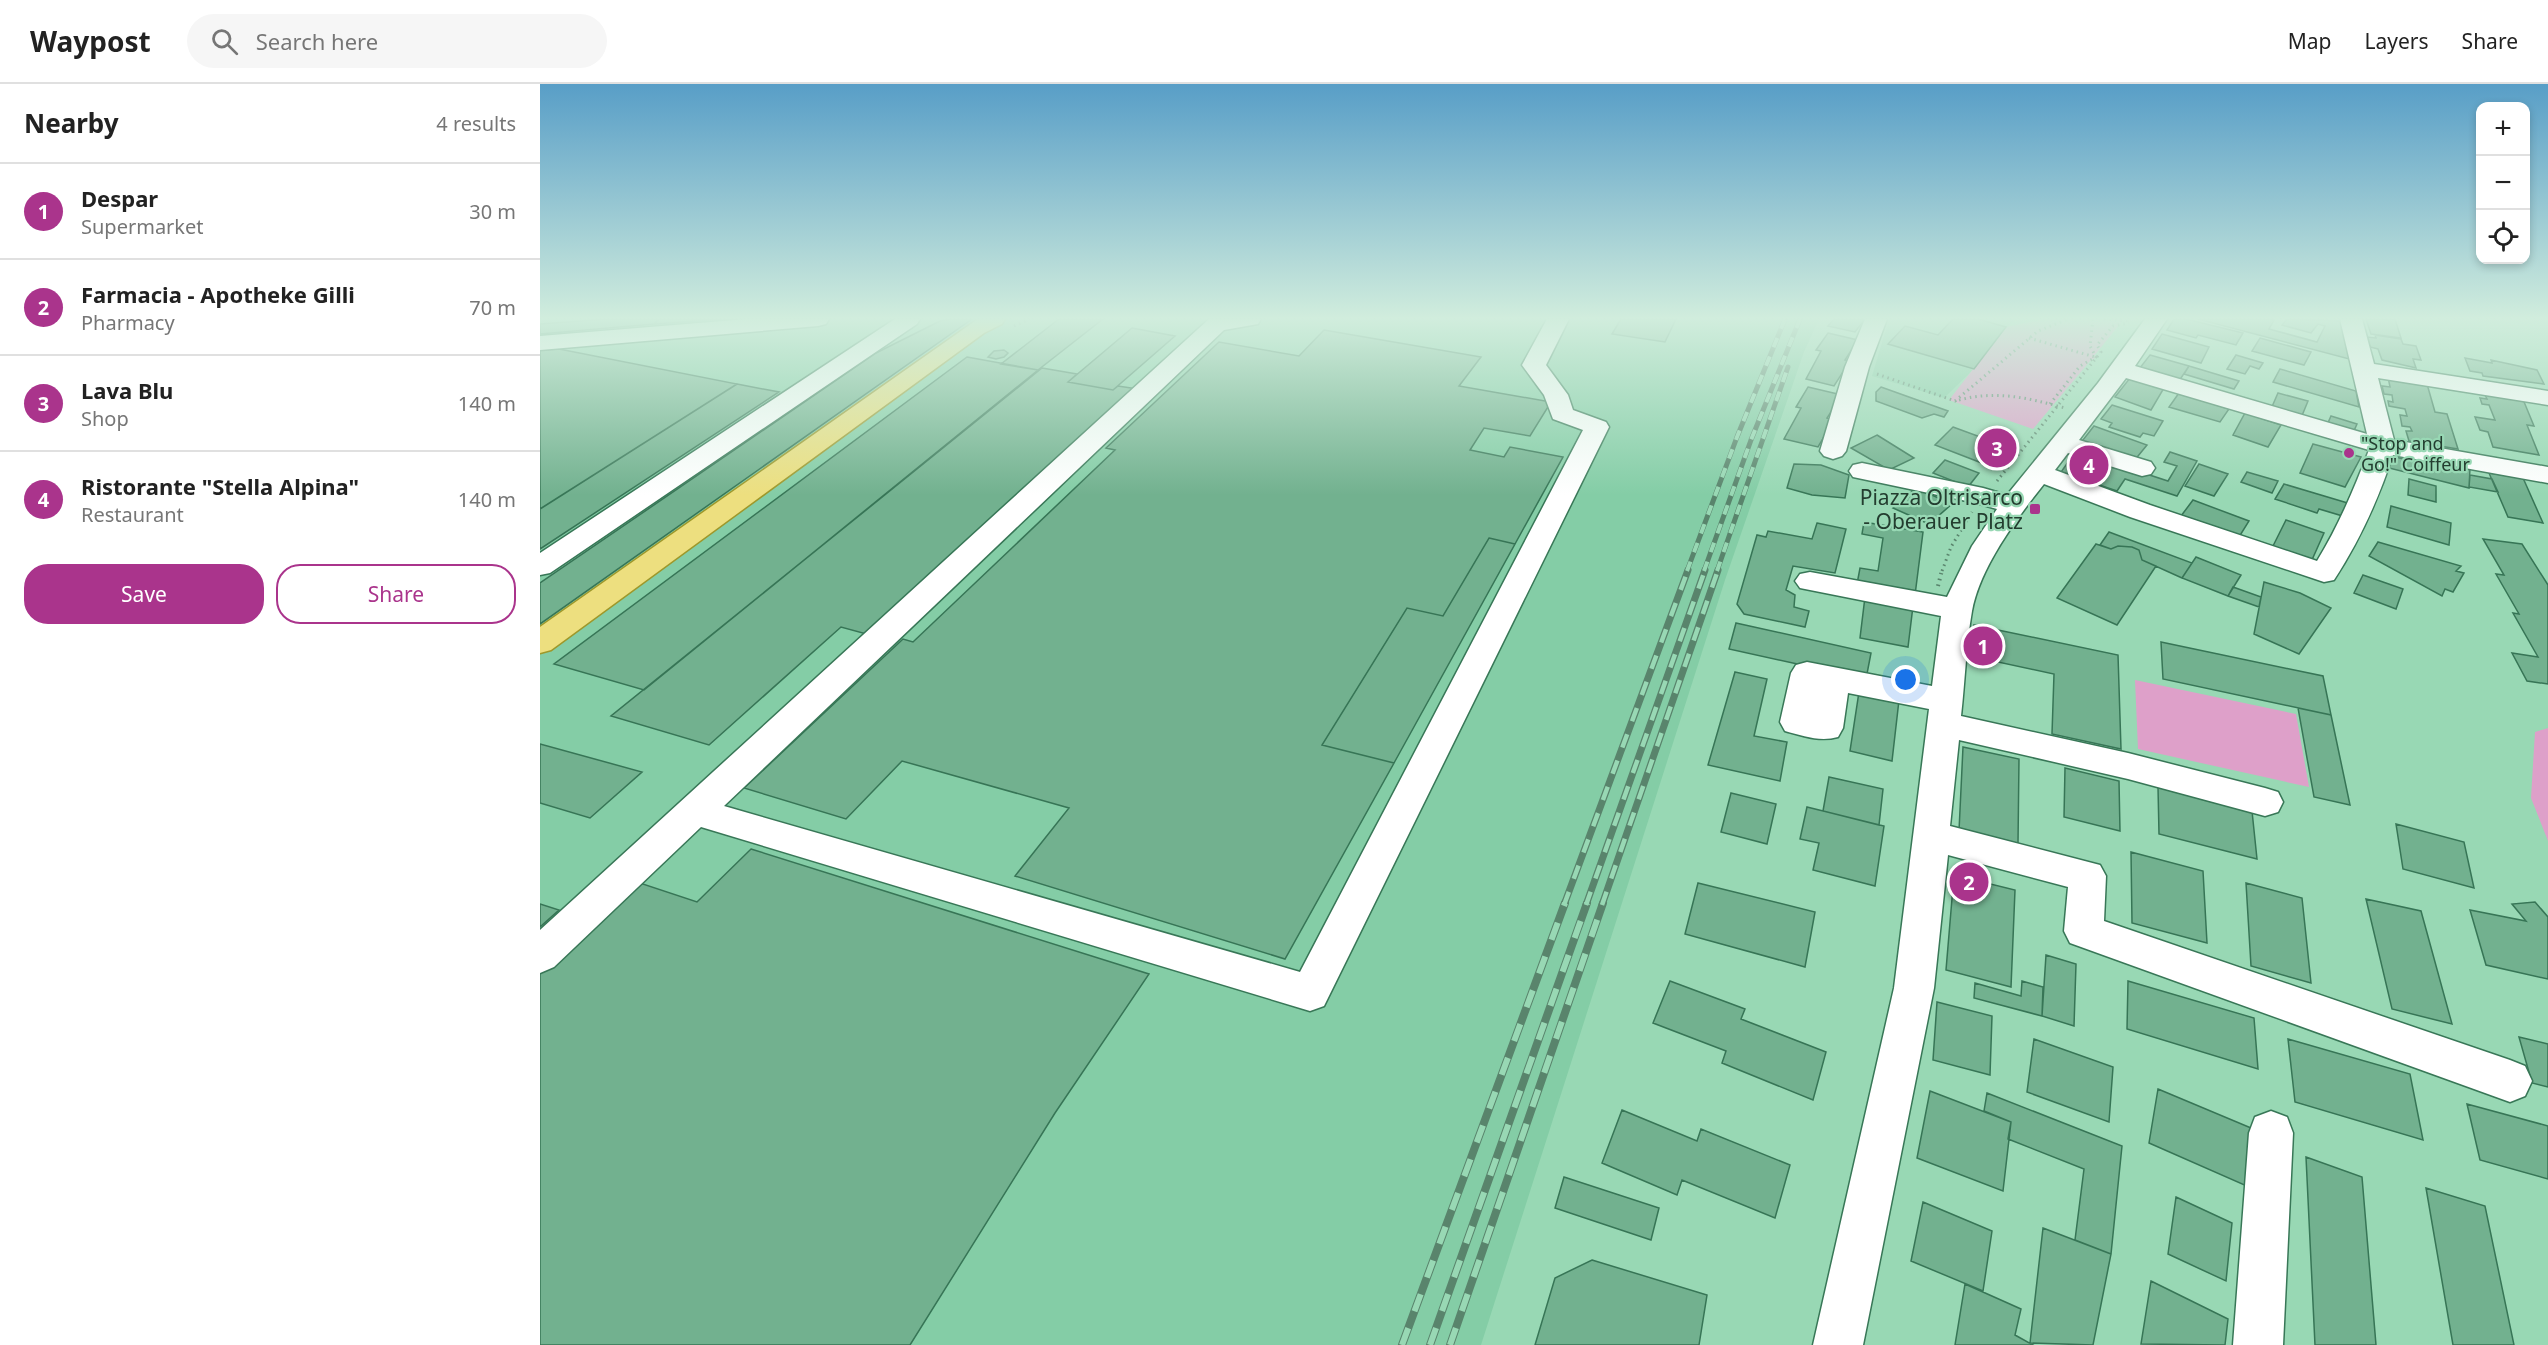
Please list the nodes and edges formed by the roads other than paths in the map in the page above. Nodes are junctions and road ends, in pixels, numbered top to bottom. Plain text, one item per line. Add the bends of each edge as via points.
1 (821, 378) edge
2 (907, 378) edge
3 (1159, 378) edge
4 (1543, 378) edge
5 (1854, 378) edge
6 (2106, 378) edge
7 (2157, 378) edge
8 (2365, 378) edge
9 (2419, 378) edge
10 (2548, 398) edge
11 (2063, 443) junction
12 (2383, 446) junction
13 (1833, 451) dead end
14 (2142, 468) dead end
15 (1862, 471) dead end
16 (2039, 473) junction
17 (2548, 475) edge
18 (2013, 506) junction
19 (540, 566) edge
20 (1810, 581) dead end
21 (1957, 609) junction
22 (540, 642) edge
23 (1834, 679) dead end
24 (1944, 712) junction
25 (2265, 802) dead end
26 (694, 811) junction
27 (1930, 837) junction
28 (540, 955) edge
29 (2510, 1081) dead end
30 (2271, 1133) dead end
31 (1838, 1345) edge
32 (2258, 1345) edge

1 - 19 street
2 - 22 main road
3 - 26 street
4 - 26 street via 1563,414 1597,427 1310,993
5 - 13 street
6 - 11 street via 2087,414
7 - 12 street
8 - 12 street
9 - 10 street
11 - 14 street
11 - 16 street
12 - 16 street via 2364,500 2324,573
12 - 17 street
15 - 18 street
16 - 18 street
18 - 21 street via 1973,566
20 - 21 street
21 - 24 street
23 - 24 street
24 - 25 street
24 - 27 street
26 - 28 street
27 - 29 street via 2087,876 2084,931
27 - 31 street via 1914,988
30 - 32 street

